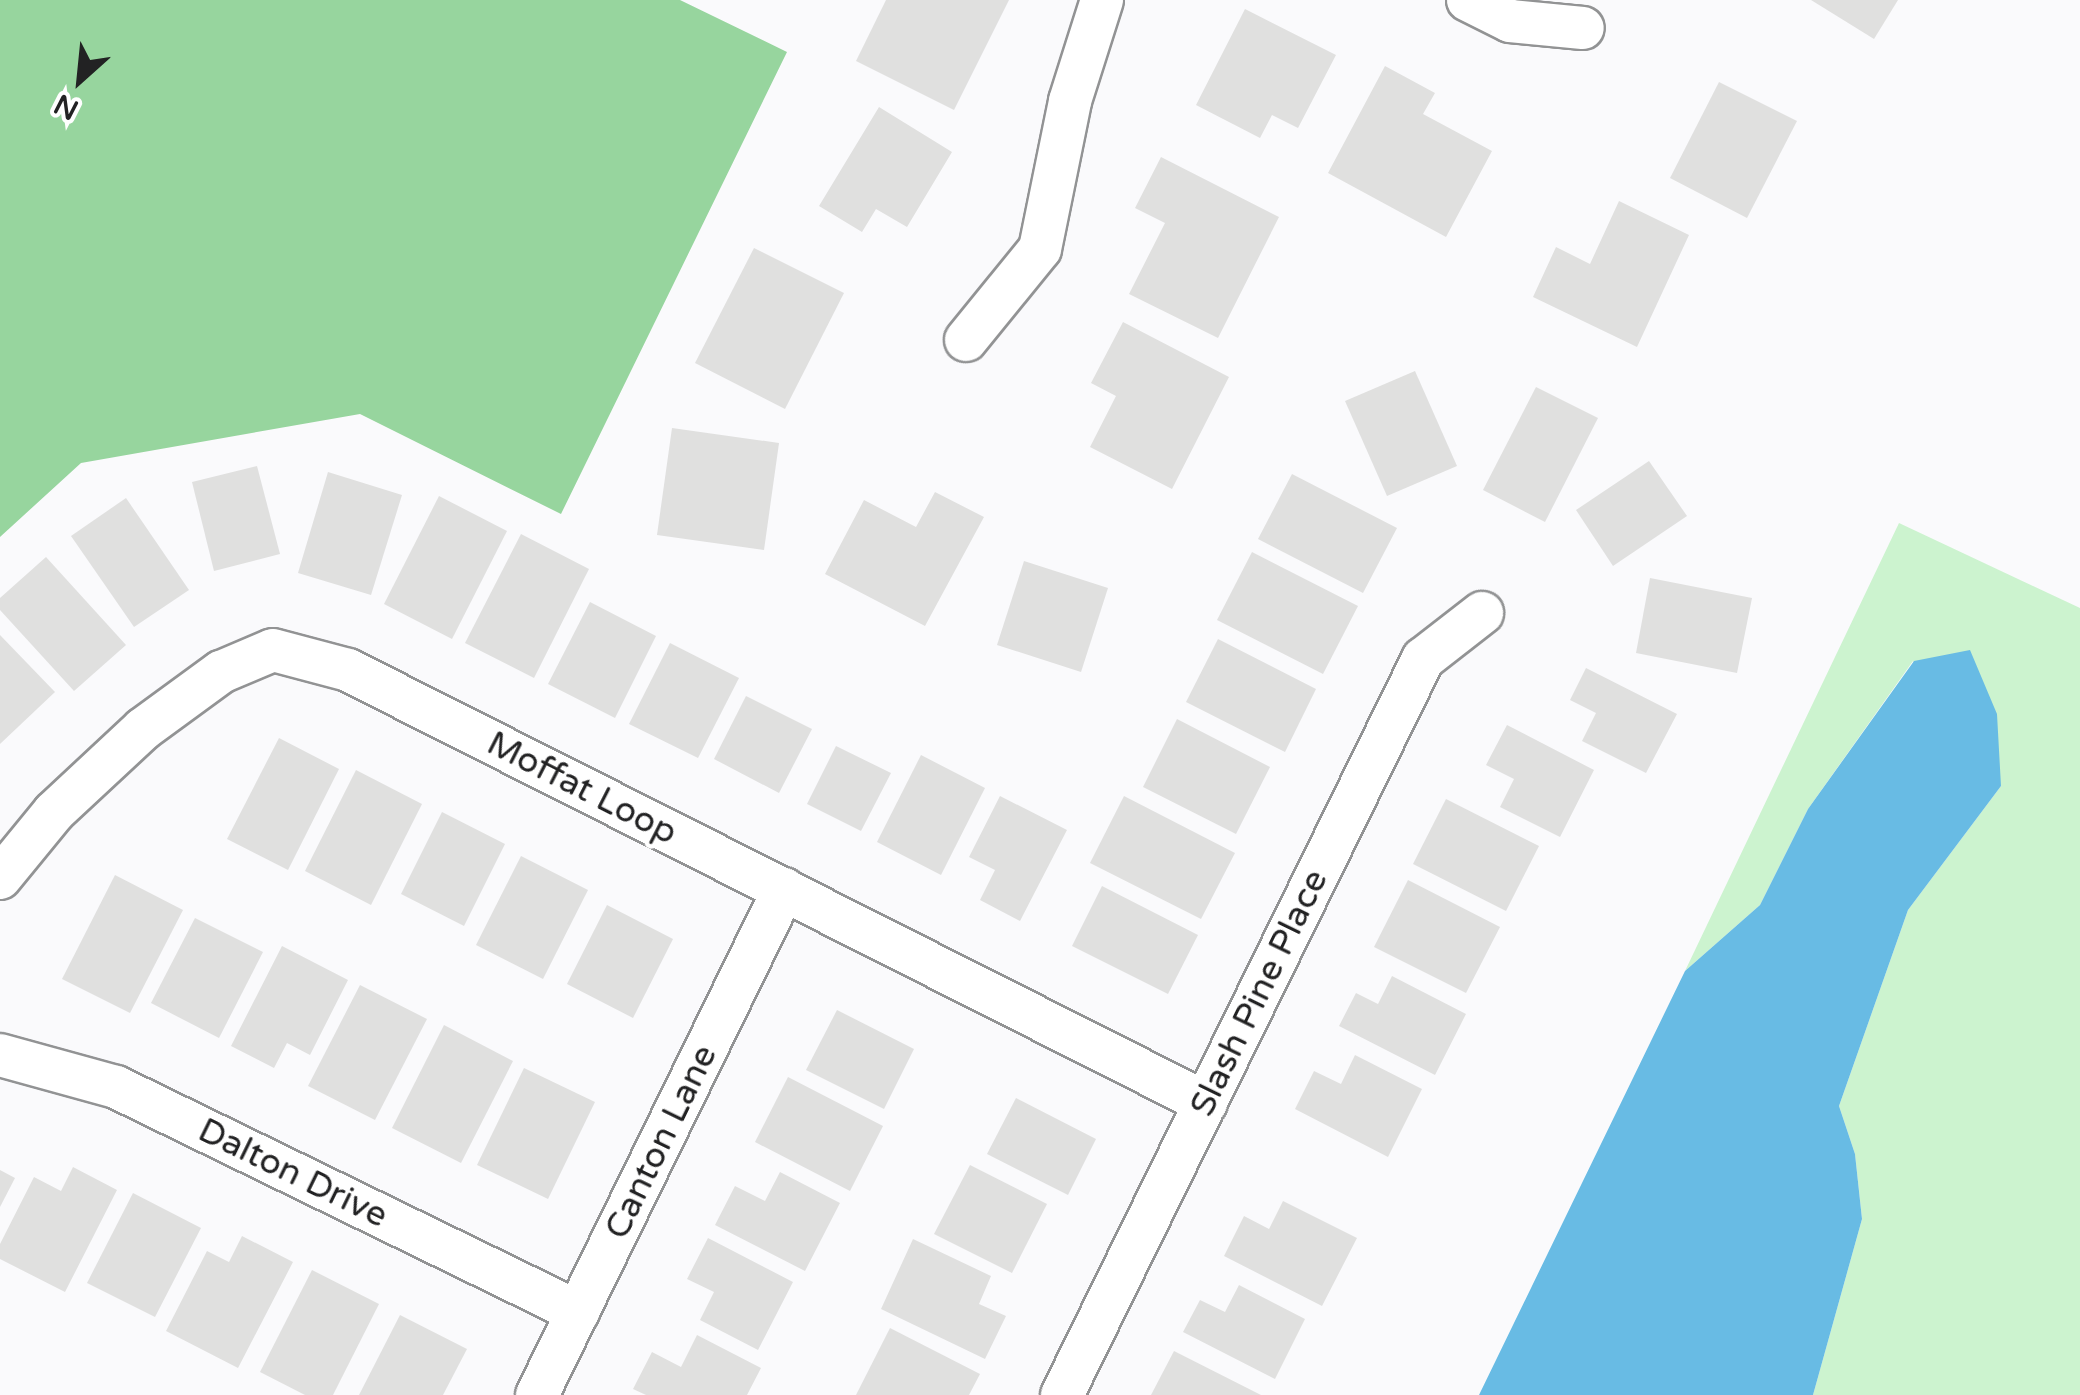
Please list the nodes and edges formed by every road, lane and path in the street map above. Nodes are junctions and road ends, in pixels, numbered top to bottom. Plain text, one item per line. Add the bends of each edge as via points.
1 (1102, 0) edge
2 (1468, 0) edge
3 (1583, 28) dead end
4 (966, 340) dead end
5 (1482, 613) dead end
6 (0, 878) edge
7 (784, 889) junction
8 (0, 1055) edge
9 (1206, 1102) junction
10 (578, 1312) junction
11 (537, 1395) edge
12 (1062, 1395) edge

1 - 4 street via 1070,101 1040,250
2 - 3 street via 1510,21
5 - 9 street, Slash Pine Place via 1423,660
6 - 7 street, Moffat Loop via 54,812 144,729 220,672 273,650 348,670
7 - 9 street, Moffat Loop
7 - 10 street, Canton Lane
8 - 10 street, Dalton Drive via 116,1086
9 - 12 street, Slash Pine Place
10 - 11 street, Canton Lane

